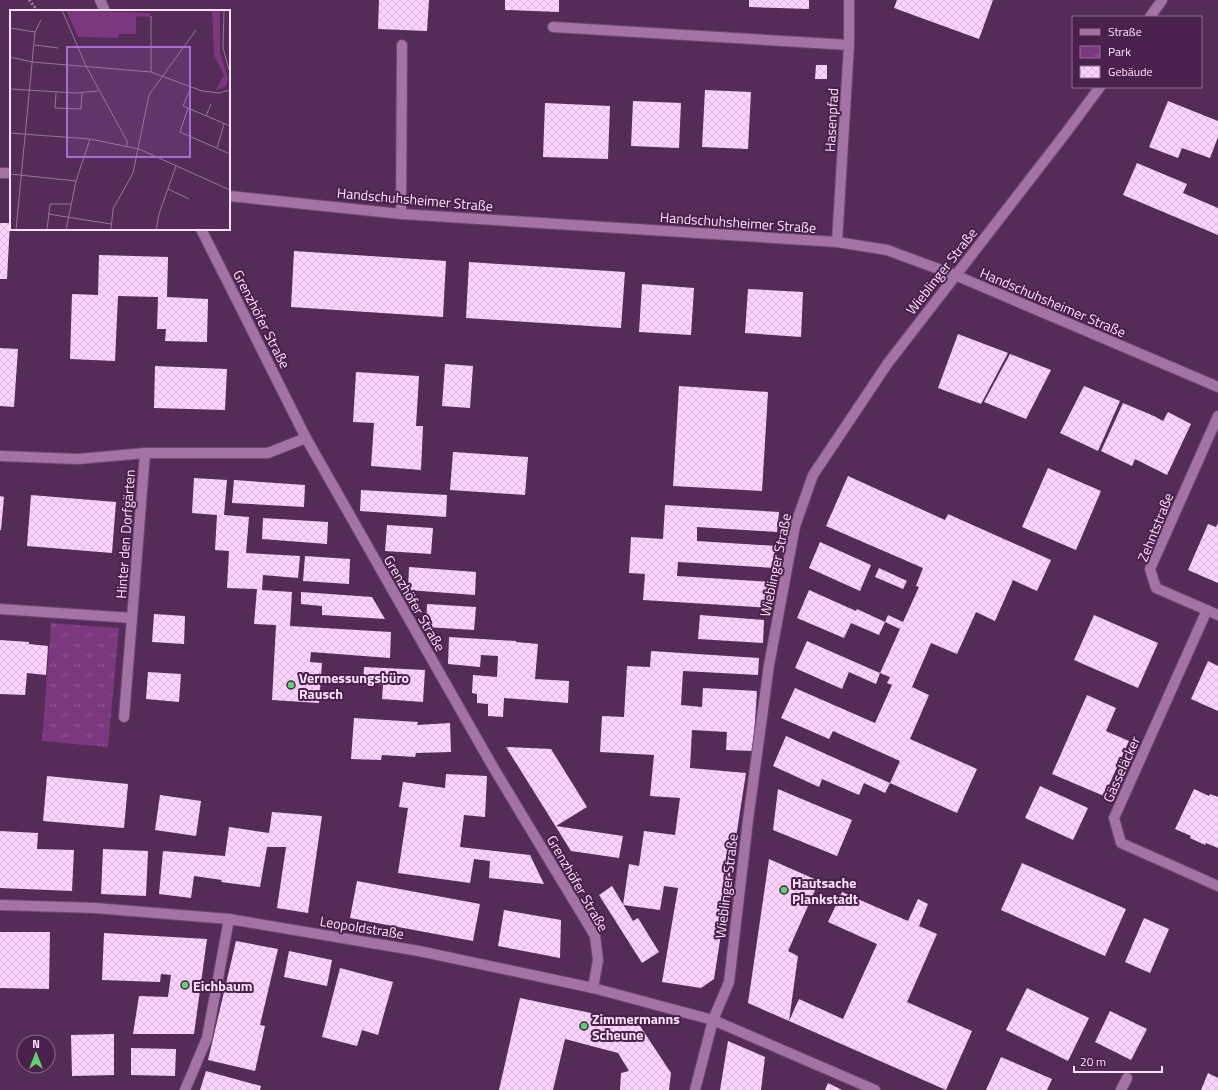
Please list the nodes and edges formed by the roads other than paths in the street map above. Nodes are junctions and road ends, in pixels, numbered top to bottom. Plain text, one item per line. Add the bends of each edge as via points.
1 (100, 0) edge
2 (849, 0) edge
3 (1162, 0) edge
4 (105, 10) edge
5 (1151, 16) edge
6 (553, 27) dead end
7 (402, 45) dead end
8 (849, 45) junction
9 (1099, 88) edge
10 (0, 173) edge
11 (10, 174) edge
12 (230, 196) edge
13 (401, 214) junction
14 (202, 230) edge
15 (837, 242) junction
16 (955, 275) junction
17 (1218, 387) edge
18 (1218, 416) edge
19 (306, 438) junction
20 (145, 453) junction
21 (0, 456) edge
22 (0, 609) edge
23 (1207, 610) junction
24 (1218, 615) edge
25 (132, 618) junction
26 (124, 717) dead end
27 (1218, 886) edge
28 (0, 905) edge
29 (228, 919) junction
30 (593, 988) junction
31 (713, 1020) junction
32 (1127, 1078) dead end
33 (185, 1090) edge
34 (695, 1090) edge
35 (876, 1090) edge
36 (1122, 1090) edge

1 - 4 street
2 - 8 street, Hasenpfad
3 - 5 street
6 - 8 street
7 - 13 street
8 - 15 street, Hasenpfad
9 - 16 street, Wieblinger Straße
10 - 11 street
12 - 13 street, Handschuhsheimer Straße
13 - 15 street, Handschuhsheimer Straße
14 - 19 street, Grenzhöfer Straße
15 - 16 street, Handschuhsheimer Straße via 887,250
16 - 17 street, Handschuhsheimer Straße
16 - 31 street, Wieblinger Straße via 888,363 813,475 795,526 769,665 729,982
18 - 23 street, Zehntstraße via 1150,569 1156,588
19 - 20 street, Hinter den Dorfgärten via 268,453
19 - 30 street, Grenzhöfer Straße via 493,767 595,936 598,960
20 - 21 street, Hinter den Dorfgärten via 78,459
20 - 25 street, Hinter den Dorfgärten
22 - 25 street, Hinter den Dorfgärten
23 - 24 street, Zehntstraße
23 - 27 street, Gässeläcker via 1114,818 1121,843
25 - 26 street, Hinter den Dorfgärten
28 - 29 street, Leopoldstraße via 95,908
29 - 30 street, Leopoldstraße via 419,951
29 - 33 street via 207,1038
30 - 31 street, Leopoldstraße
31 - 34 street, Wieblinger Straße
31 - 35 street, Leopoldstraße
32 - 36 street

